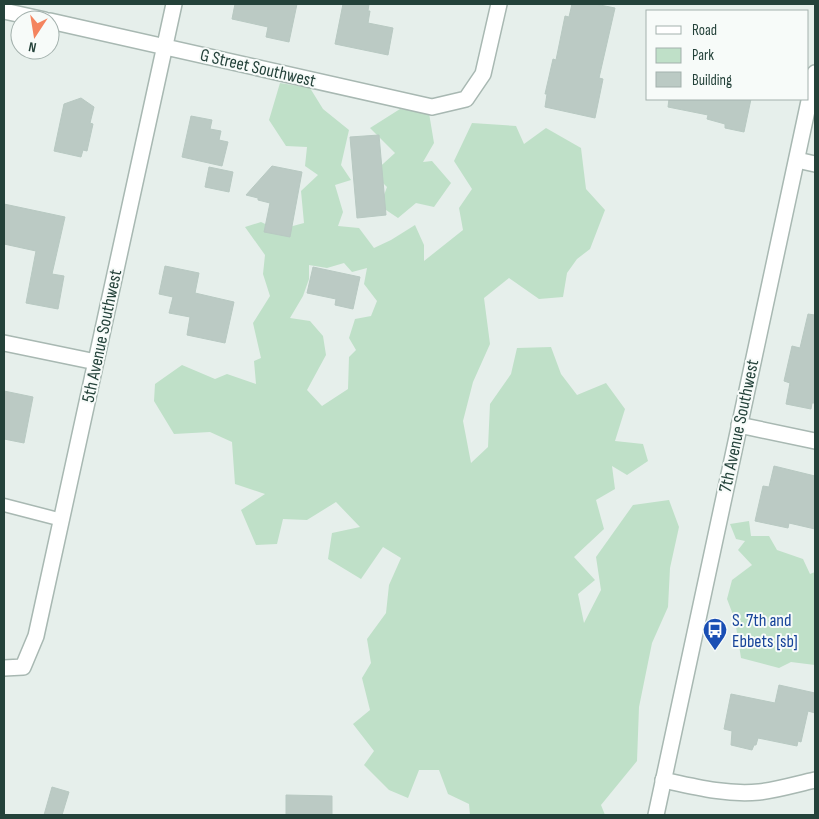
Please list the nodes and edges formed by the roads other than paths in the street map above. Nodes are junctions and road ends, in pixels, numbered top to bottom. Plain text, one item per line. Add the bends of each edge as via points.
1 (174, 4) edge
2 (499, 4) edge
3 (60, 23) edge
4 (164, 46) junction
5 (815, 73) edge
6 (797, 160) junction
7 (815, 164) edge
8 (4, 343) edge
9 (96, 362) junction
10 (739, 425) junction
11 (815, 441) edge
12 (4, 505) edge
13 (62, 520) junction
14 (4, 668) edge
15 (663, 780) junction
16 (815, 780) edge
17 (656, 815) edge

1 - 4 street, 5th Avenue Southwest
2 - 4 street, G Street Southwest via 484,74 466,99 432,107
3 - 4 street, G Street Southwest
4 - 9 street, 5th Avenue Southwest
5 - 6 street, 7th Avenue Southwest
6 - 7 street
6 - 10 street, 7th Avenue Southwest
8 - 9 street
9 - 13 street, 5th Avenue Southwest
10 - 11 street
10 - 15 street, 7th Avenue Southwest
12 - 13 lane
13 - 14 street, 5th Avenue Southwest via 36,636 23,667
15 - 16 street via 705,789 760,792
15 - 17 street, 7th Avenue Southwest

